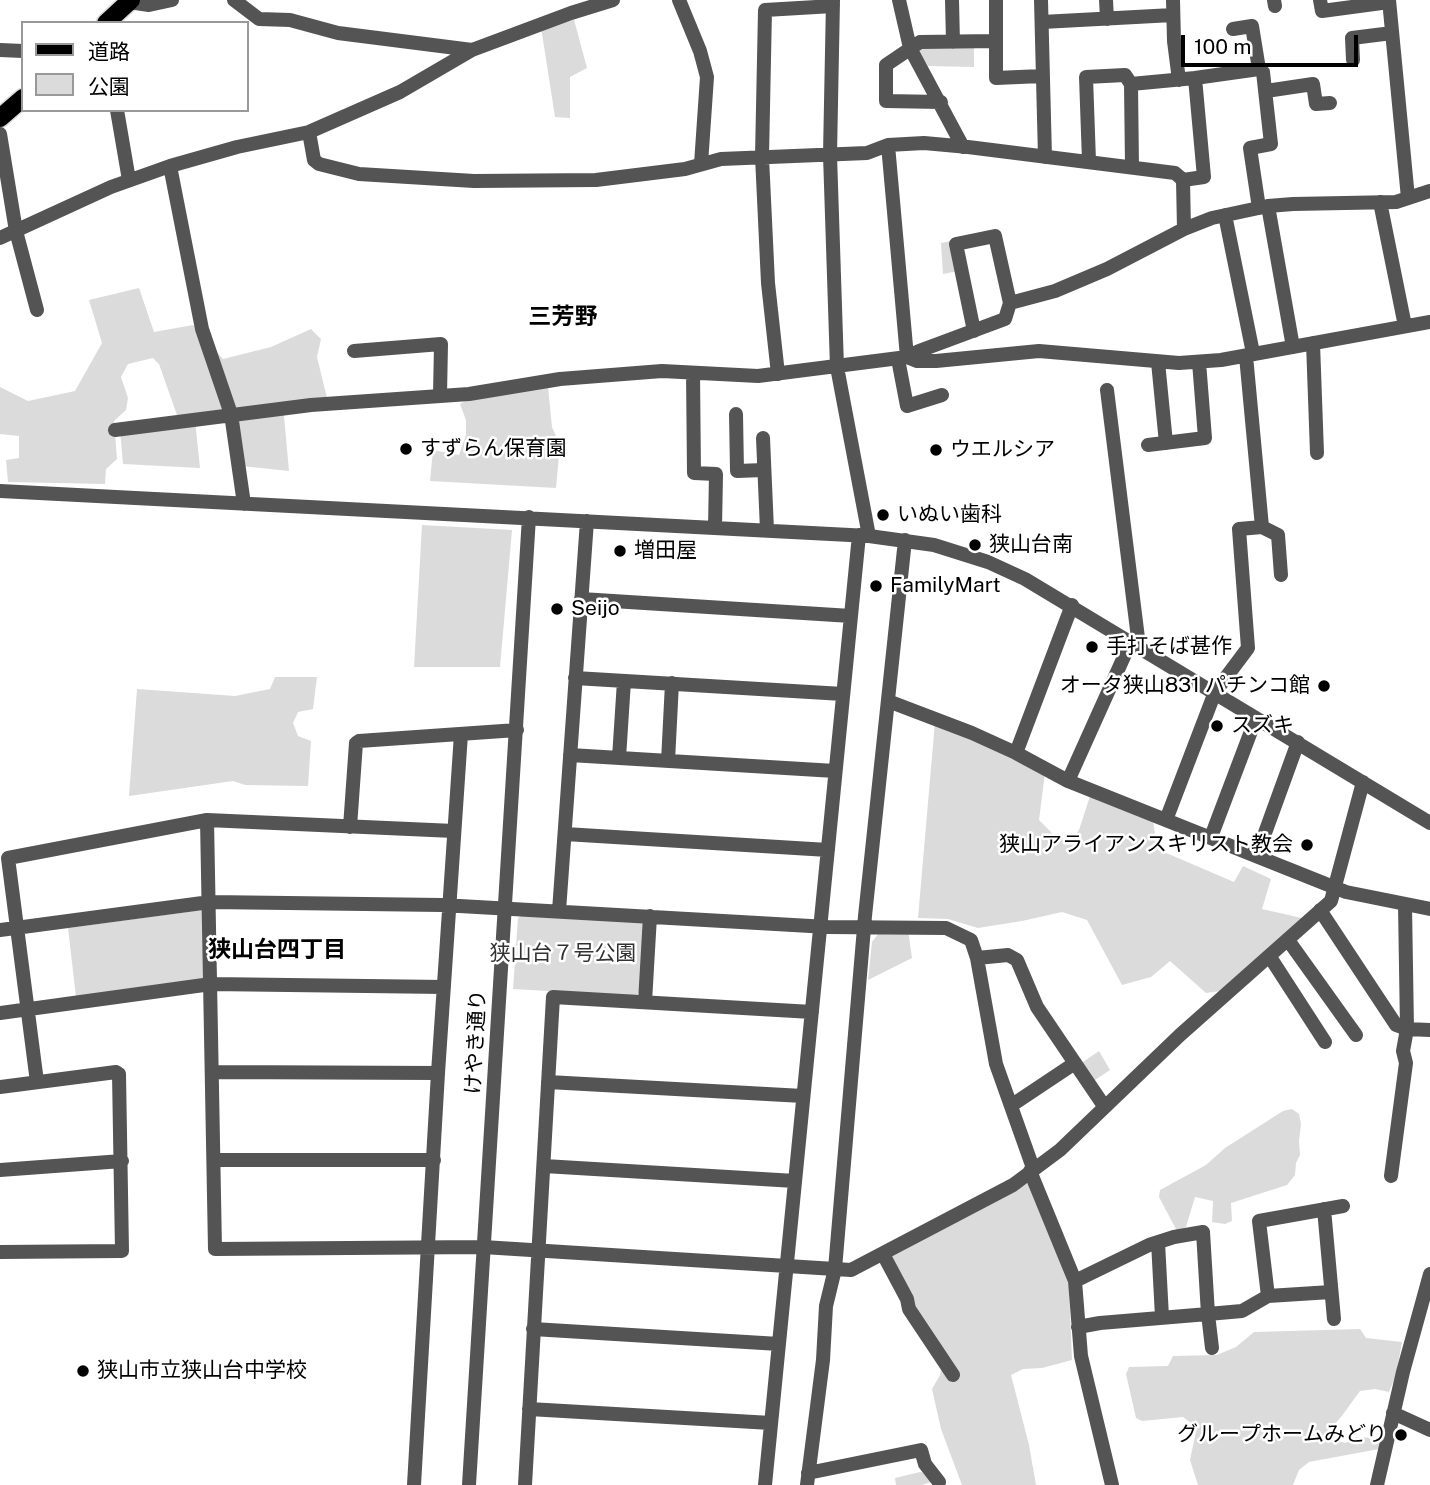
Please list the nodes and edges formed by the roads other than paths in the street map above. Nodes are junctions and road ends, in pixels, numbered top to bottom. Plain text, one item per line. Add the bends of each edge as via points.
1 (172, 0) edge
2 (234, 0) edge
3 (679, 0) edge
4 (899, 0) edge
5 (952, 0) edge
6 (996, 0) edge
7 (1041, 0) edge
8 (1106, 0) edge
9 (1320, 0) edge
10 (130, 1) edge
11 (606, 1) edge
12 (1389, 1) edge
13 (833, 3) edge
14 (571, 6) edge
15 (1173, 7) edge
16 (1107, 19) junction
17 (108, 21) edge
18 (1042, 22) junction
19 (1233, 29) dead end
20 (1392, 33) junction
21 (995, 41) junction
22 (953, 42) junction
23 (910, 48) junction
24 (0, 50) edge
25 (472, 50) junction
26 (21, 51) edge
27 (1353, 60) dead end
28 (1259, 69) junction
29 (1042, 76) junction
30 (1195, 78) junction
31 (1179, 80) junction
32 (1131, 84) junction
33 (1266, 91) junction
34 (21, 99) edge
35 (941, 102) junction
36 (1330, 103) dead end
37 (117, 112) edge
38 (0, 118) edge
39 (309, 132) junction
40 (0, 134) edge
41 (888, 145) junction
42 (963, 147) junction
43 (830, 155) junction
44 (762, 157) junction
45 (1045, 157) junction
46 (1089, 161) junction
47 (701, 164) junction
48 (170, 166) junction
49 (1132, 167) junction
50 (129, 180) junction
51 (1183, 180) junction
52 (1430, 191) edge
53 (1408, 198) junction
54 (1380, 202) junction
55 (1263, 207) junction
56 (1226, 215) junction
57 (1184, 229) junction
58 (16, 231) junction
59 (0, 238) edge
60 (1010, 303) junction
61 (37, 310) dead end
62 (1430, 322) edge
63 (1405, 326) junction
64 (974, 331) junction
65 (1313, 343) junction
66 (1293, 347) junction
67 (354, 351) dead end
68 (1249, 355) junction
69 (902, 358) junction
70 (1158, 362) junction
71 (1199, 362) junction
72 (837, 367) junction
73 (693, 373) junction
74 (778, 374) junction
75 (1107, 390) dead end
76 (440, 395) junction
77 (942, 395) dead end
78 (232, 414) junction
79 (736, 414) dead end
80 (115, 430) dead end
81 (762, 438) dead end
82 (1166, 443) junction
83 (1148, 445) dead end
84 (1317, 453) dead end
85 (764, 470) junction
86 (0, 491) edge
87 (244, 504) junction
88 (529, 517) junction
89 (587, 521) junction
90 (1262, 527) junction
91 (715, 528) junction
92 (767, 530) junction
93 (864, 536) junction
94 (905, 540) junction
95 (1281, 575) dead end
96 (581, 599) junction
97 (1072, 606) junction
98 (851, 616) junction
99 (1135, 644) junction
100 (575, 678) junction
101 (624, 681) junction
102 (673, 683) junction
103 (1215, 692) junction
104 (843, 694) junction
105 (888, 701) junction
106 (1256, 718) junction
107 (517, 730) junction
108 (461, 734) junction
109 (1298, 742) junction
110 (1016, 753) junction
111 (570, 755) junction
112 (619, 758) junction
113 (668, 761) junction
114 (835, 771) junction
115 (1068, 781) junction
116 (1363, 782) junction
117 (207, 820) junction
118 (1167, 820) junction
119 (1430, 823) edge
120 (350, 827) junction
121 (454, 831) junction
122 (565, 834) junction
123 (1211, 837) junction
124 (828, 850) junction
125 (1257, 855) junction
126 (1334, 887) junction
127 (210, 902) junction
128 (448, 905) junction
129 (1405, 905) junction
130 (505, 909) junction
131 (1430, 909) edge
132 (1320, 910) junction
133 (559, 911) junction
134 (650, 916) junction
135 (820, 927) junction
136 (18, 928) junction
137 (864, 928) junction
138 (0, 930) edge
139 (1288, 940) junction
140 (1270, 957) junction
141 (977, 958) junction
142 (211, 984) junction
143 (444, 987) junction
144 (645, 1002) junction
145 (28, 1009) junction
146 (812, 1012) junction
147 (0, 1013) edge
148 (1408, 1029) junction
149 (1430, 1030) edge
150 (1356, 1035) dead end
151 (1325, 1042) dead end
152 (1075, 1063) junction
153 (213, 1072) junction
154 (438, 1073) junction
155 (37, 1082) junction
156 (548, 1082) junction
157 (0, 1087) edge
158 (803, 1096) junction
159 (1012, 1105) junction
160 (1104, 1106) junction
161 (214, 1160) junction
162 (434, 1160) junction
163 (122, 1161) junction
164 (544, 1166) junction
165 (0, 1170) edge
166 (1031, 1170) junction
167 (1391, 1175) dead end
168 (795, 1181) junction
169 (1343, 1206) dead end
170 (1324, 1209) junction
171 (1158, 1242) junction
172 (428, 1247) junction
173 (483, 1247) junction
174 (538, 1250) junction
175 (0, 1252) edge
176 (883, 1254) junction
177 (787, 1265) junction
178 (835, 1269) junction
179 (1430, 1274) edge
180 (1075, 1281) junction
181 (1331, 1292) junction
182 (1268, 1296) junction
183 (1208, 1314) junction
184 (1162, 1317) junction
185 (1334, 1319) dead end
186 (1078, 1327) junction
187 (533, 1329) junction
188 (779, 1344) junction
189 (1212, 1348) dead end
190 (953, 1376) dead end
191 (528, 1409) junction
192 (1393, 1413) junction
193 (771, 1423) junction
194 (1430, 1430) edge
195 (808, 1479) edge
196 (937, 1484) edge
197 (414, 1485) edge
198 (468, 1485) edge
199 (525, 1485) edge
200 (765, 1485) edge
201 (1112, 1485) edge
202 (1377, 1485) edge

1 - 10 street via 149,5
2 - 25 street via 259,19
3 - 47 street via 707,77
4 - 23 street
5 - 22 street
6 - 21 street
7 - 18 street
8 - 16 street
9 - 12 street via 1322,12
10 - 17 main road
11 - 14 street
12 - 20 street
13 - 43 street
13 - 44 street via 765,10
14 - 25 street
15 - 16 street
15 - 31 street
16 - 18 street
18 - 29 street
19 - 28 street via 1252,26
20 - 27 street via 1352,38
20 - 53 street
21 - 22 street
21 - 29 street via 996,78
22 - 23 street via 920,43
23 - 35 street
23 - 35 street via 886,65 886,101
24 - 26 street
25 - 39 street via 400,92
28 - 30 street
28 - 33 street via 1264,72
29 - 45 street
30 - 31 street
30 - 51 street via 1204,177
31 - 32 street
32 - 46 street via 1125,75 1086,77
32 - 49 street
33 - 36 street via 1313,84 1316,104
33 - 55 street via 1271,145 1250,148
34 - 38 main road
35 - 42 street
37 - 50 street
39 - 47 street via 318,164 359,174 474,181 596,180
39 - 48 street
40 - 58 street
41 - 42 street
41 - 43 street
41 - 69 street
42 - 45 street
43 - 44 street
43 - 72 street
44 - 47 street
44 - 74 street
45 - 46 street
46 - 49 street
48 - 50 street
48 - 78 street via 202,329
49 - 51 street via 1175,173
50 - 58 street
51 - 57 street
52 - 53 street
53 - 54 street
54 - 55 street
54 - 63 street
55 - 56 street
55 - 66 street
56 - 57 street
56 - 68 street
57 - 60 street via 1107,269 1055,291
58 - 59 street
58 - 61 street
60 - 64 street via 1005,319
60 - 64 street via 995,236 956,244
62 - 63 street
63 - 65 street
64 - 69 street
65 - 66 street
65 - 84 street
66 - 68 street
67 - 76 street via 442,344
68 - 71 street
68 - 90 street
69 - 70 street via 936,361 1039,351
69 - 72 street
69 - 77 street via 907,406
70 - 71 street
70 - 82 street
71 - 82 street via 1205,438
72 - 74 street
72 - 93 street
73 - 74 street
73 - 76 street via 560,379
73 - 91 street via 694,473 716,474
75 - 99 street
76 - 78 street
78 - 80 street
78 - 87 street
79 - 85 street via 737,471
81 - 85 street
82 - 83 street
85 - 92 street
86 - 87 street
87 - 88 street
88 - 89 street
88 - 107 street, けやき通り
89 - 91 street
89 - 96 street
90 - 95 street via 1278,535
90 - 103 street via 1239,529 1248,648
91 - 92 street
92 - 93 street
93 - 94 street
93 - 98 street
94 - 97 street via 988,562
94 - 105 street
96 - 98 street
96 - 100 street
97 - 99 street
97 - 110 street
98 - 104 street
99 - 103 street
99 - 115 street
100 - 101 street
100 - 111 street
101 - 102 street
101 - 112 street
102 - 104 street
102 - 113 street
103 - 106 street
103 - 118 street
104 - 114 street
105 - 110 street
105 - 137 street
106 - 109 street
106 - 123 street
107 - 108 street
107 - 130 street, けやき通り
108 - 120 street via 356,743
108 - 121 street
109 - 116 street
109 - 125 street
110 - 115 street
111 - 112 street
111 - 122 street
112 - 113 street
113 - 114 street
114 - 124 street
115 - 118 street
116 - 119 street
116 - 126 street
117 - 120 street
117 - 127 street
117 - 136 street via 8,858
118 - 123 street
120 - 121 street
121 - 128 street
122 - 124 street
122 - 133 street
123 - 125 street
124 - 135 street
125 - 126 street
126 - 129 street
126 - 132 street via 1331,901
127 - 128 street
127 - 136 street
127 - 142 street
128 - 130 street
128 - 143 street
129 - 131 street
129 - 148 street
130 - 133 street
130 - 173 street, けやき通り
132 - 139 street
132 - 148 street via 1396,1025
133 - 134 street
134 - 135 street
134 - 144 street
135 - 137 street
135 - 146 street
136 - 138 street
136 - 145 street
137 - 141 street via 946,928 971,940
137 - 178 street
139 - 140 street
139 - 150 street
140 - 151 street
140 - 160 street
141 - 152 street via 1008,955 1017,960 1037,1007
141 - 159 street via 996,1064
142 - 143 street
142 - 145 street
142 - 153 street
143 - 154 street
144 - 146 street
144 - 156 street via 553,997
145 - 147 street
145 - 155 street
146 - 158 street
148 - 149 street
148 - 167 street
152 - 159 street
152 - 160 street
153 - 154 street
153 - 161 street
154 - 162 street
155 - 157 street
155 - 163 street via 118,1073
156 - 158 street
156 - 164 street
158 - 168 street
159 - 166 street
160 - 166 street via 1060,1150
161 - 162 street
161 - 172 street via 215,1249
162 - 172 street
163 - 165 street
163 - 175 street via 122,1251
164 - 168 street
164 - 174 street
166 - 176 street via 1013,1185
166 - 180 street
168 - 177 street
169 - 170 street
170 - 181 street
170 - 182 street via 1259,1221
171 - 180 street
171 - 183 street via 1203,1232
171 - 184 street
172 - 173 street
172 - 197 street
173 - 174 street
173 - 198 street, けやき通り
174 - 177 street
174 - 187 street
176 - 178 street via 858,1268
176 - 190 street via 909,1309
177 - 178 street
177 - 188 street
178 - 195 street via 826,1306
179 - 192 street
180 - 186 street
181 - 182 street
181 - 185 street
182 - 183 street via 1242,1311
183 - 184 street
183 - 189 street
184 - 186 street
186 - 201 street via 1088,1392
187 - 188 street
187 - 191 street
188 - 193 street
191 - 193 street
191 - 199 street
192 - 194 street
192 - 202 street
193 - 200 street
195 - 196 street via 922,1450

